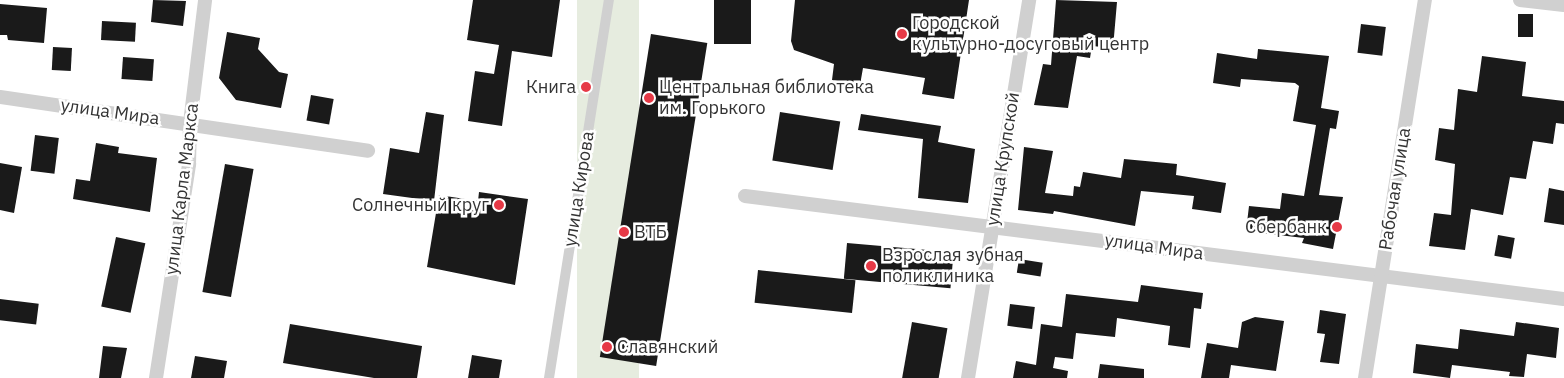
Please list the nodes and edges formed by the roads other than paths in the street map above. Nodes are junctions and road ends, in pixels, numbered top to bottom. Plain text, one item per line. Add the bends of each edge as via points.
1 (205, 0) edge
2 (609, 0) edge
3 (1029, 0) edge
4 (1425, 0) edge
5 (1520, 0) edge
6 (1564, 5) edge
7 (0, 97) edge
8 (190, 123) junction
9 (368, 151) dead end
10 (745, 196) dead end
11 (992, 225) junction
12 (1381, 278) junction
13 (1564, 299) edge
14 (156, 378) edge
15 (549, 378) edge
16 (968, 378) edge
17 (1365, 378) edge

1 - 8 street, улица Карла Маркса
2 - 15 street, улица Кирова
3 - 11 street, улица Крупской
4 - 12 street, Рабочая улица
5 - 6 street
7 - 8 street, улица Мира
8 - 9 street, улица Мира
8 - 14 street, улица Карла Маркса via 189,164
10 - 11 street, улица Мира
11 - 12 street, улица Мира
11 - 16 street, улица Крупской
12 - 13 street, улица Мира
12 - 17 street, Рабочая улица

